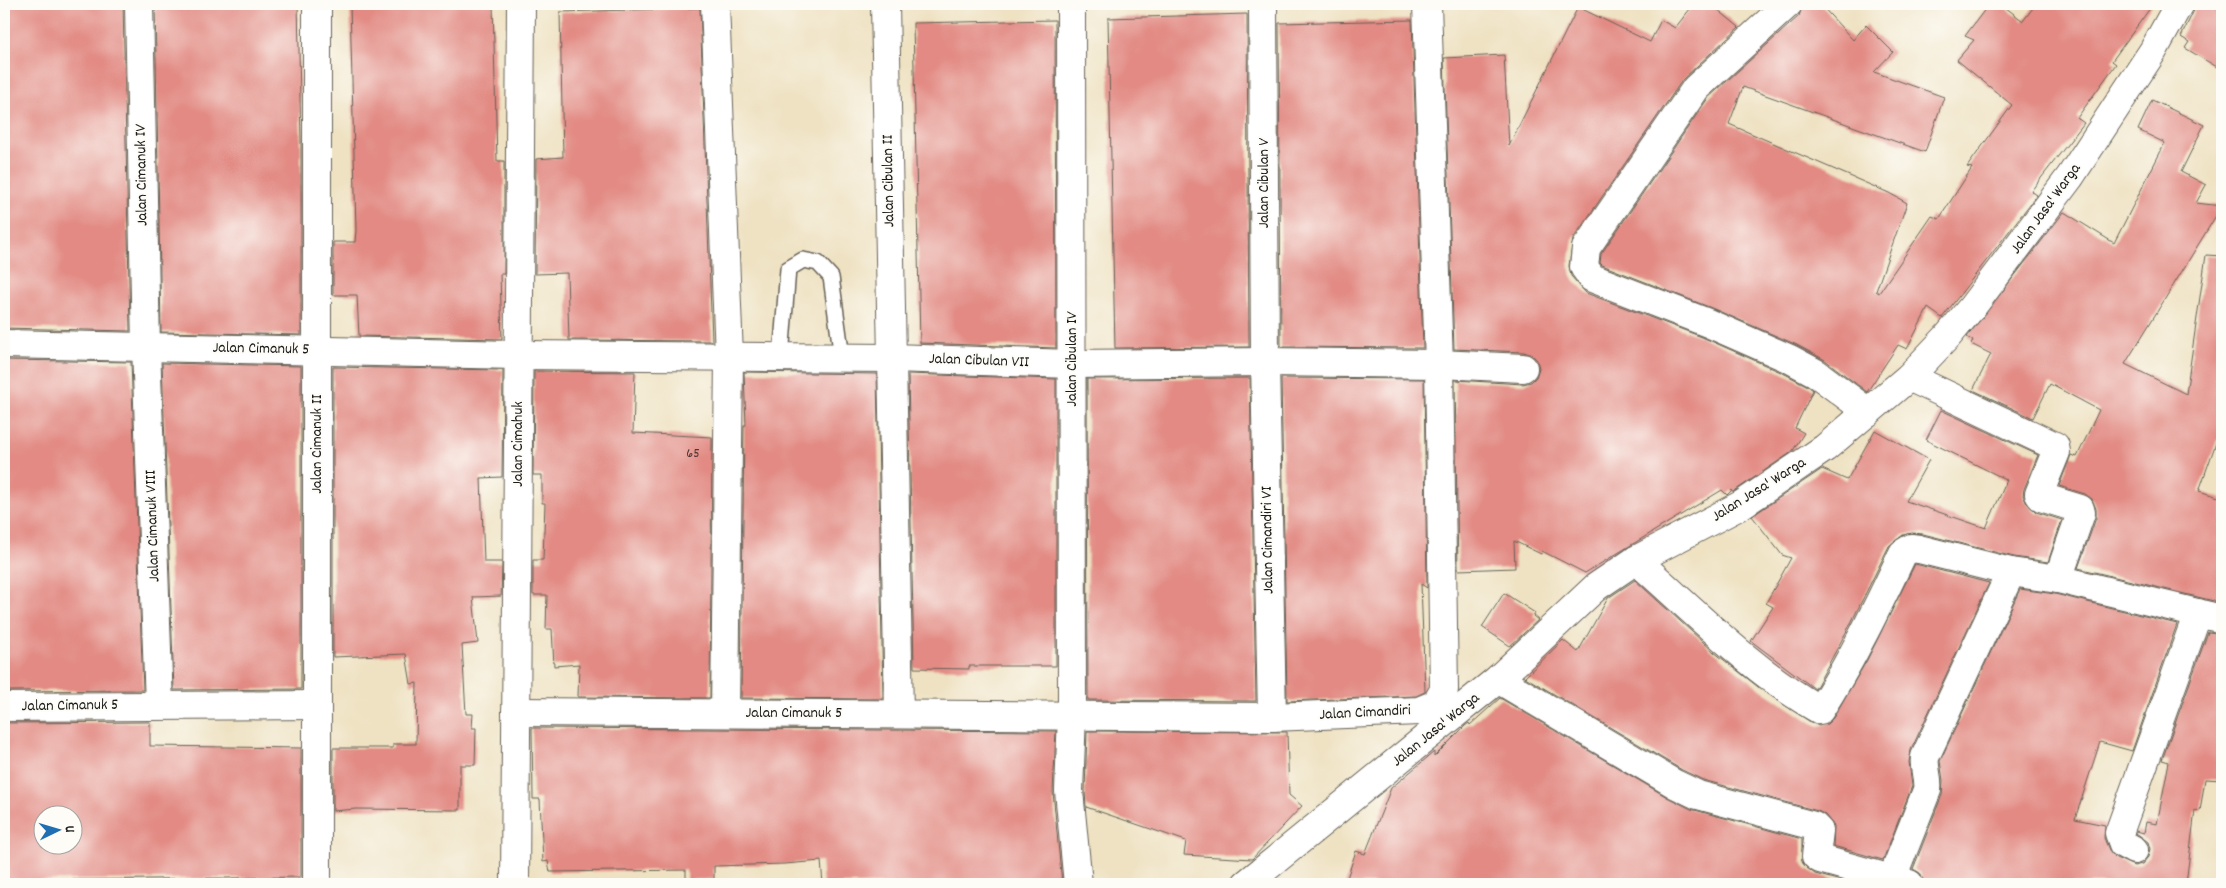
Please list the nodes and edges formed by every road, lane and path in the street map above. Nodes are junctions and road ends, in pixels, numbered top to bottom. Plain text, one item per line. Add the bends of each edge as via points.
1 (139, 4) edge
2 (318, 4) edge
3 (521, 4) edge
4 (714, 4) edge
5 (885, 4) edge
6 (1072, 4) edge
7 (1263, 4) edge
8 (1427, 4) edge
9 (1788, 4) edge
10 (2178, 4) edge
11 (4, 344) edge
12 (146, 347) junction
13 (317, 350) junction
14 (519, 355) junction
15 (729, 356) junction
16 (781, 357) junction
17 (842, 358) junction
18 (893, 358) junction
19 (1265, 362) junction
20 (1072, 364) junction
21 (1439, 364) junction
22 (1523, 368) dead end
23 (1909, 377) junction
24 (1868, 412) junction
25 (1636, 560) junction
26 (2011, 572) junction
27 (2058, 579) junction
28 (2210, 616) edge
29 (1498, 679) junction
30 (159, 705) junction
31 (317, 705) junction
32 (4, 707) edge
33 (516, 712) junction
34 (725, 713) junction
35 (899, 714) junction
36 (1072, 715) junction
37 (1272, 718) junction
38 (2134, 850) dead end
39 (1900, 882) edge
40 (317, 884) edge
41 (515, 884) edge
42 (1078, 884) edge
43 (1246, 884) edge

1 - 12 street, Jalan Cimanuk IV
2 - 13 street, Jalan Cimanuk II
3 - 14 street, Jalan Cimahuk
4 - 15 street
5 - 18 street, Jalan Cibulan II
6 - 20 street, Jalan Cibulan IV
7 - 19 street, Jalan Cibulan V
8 - 21 street, Jalan Cimandiri via 1439,140
9 - 24 street via 1696,88 1586,248 1584,267 1592,278 1708,322 1816,373
10 - 23 street, Jalan Jasa' Warga via 2153,51 2070,177 1973,306
11 - 12 street, Jalan Cimanuk 5
12 - 13 street, Jalan Cimanuk 5
12 - 30 street, Jalan Cimanuk VIII
13 - 14 street, Jalan Cimanuk 5
13 - 31 street, Jalan Cimanuk II
14 - 15 street, Jalan Cibulan VII
14 - 33 street, Jalan Cimahuk
15 - 16 street, Jalan Cibulan VII
15 - 34 street
16 - 17 street, Jalan Cibulan VII
16 - 17 lane via 788,269 803,260 818,263 831,276
17 - 18 street, Jalan Cibulan VII
18 - 20 street, Jalan Cibulan VII
18 - 35 street, Jalan Cibulan II
19 - 20 street, Jalan Cibulan VII
19 - 21 street, Jalan Cibulan VII
19 - 37 street, Jalan Cimandiri VI
20 - 36 street, Jalan Cibulan IV
21 - 22 street, Jalan Cibulan VII
21 - 37 street, Jalan Cimandiri via 1444,690 1436,704 1419,711
23 - 24 street, Jalan Jasa' Warga
23 - 27 street via 2055,446 2056,452 2041,497 2080,509 2081,513
24 - 25 street, Jalan Jasa' Warga via 1825,448 1741,505
25 - 26 street via 1743,654 1820,710 1907,550 1919,549
25 - 29 street, Jalan Jasa' Warga via 1596,587
26 - 27 street
26 - 39 street via 1925,757 1927,790
27 - 28 street
28 - 38 street via 2119,833 2123,844
29 - 39 street via 1698,795 1814,826 1820,831 1816,852 1820,859
29 - 43 street, Jalan Jasa' Warga
30 - 31 street, Jalan Cimanuk 5
30 - 32 street, Jalan Cimanuk 5
31 - 40 street, Jalan Cimanuk II
33 - 34 street, Jalan Cimanuk 5
33 - 41 street, Jalan Cimahuk
34 - 35 street, Jalan Cimanuk 5
35 - 36 street, Jalan Cimanuk 5
36 - 37 street, Jalan Cimandiri
36 - 42 street, Jalan Cibulan IV via 1069,791

